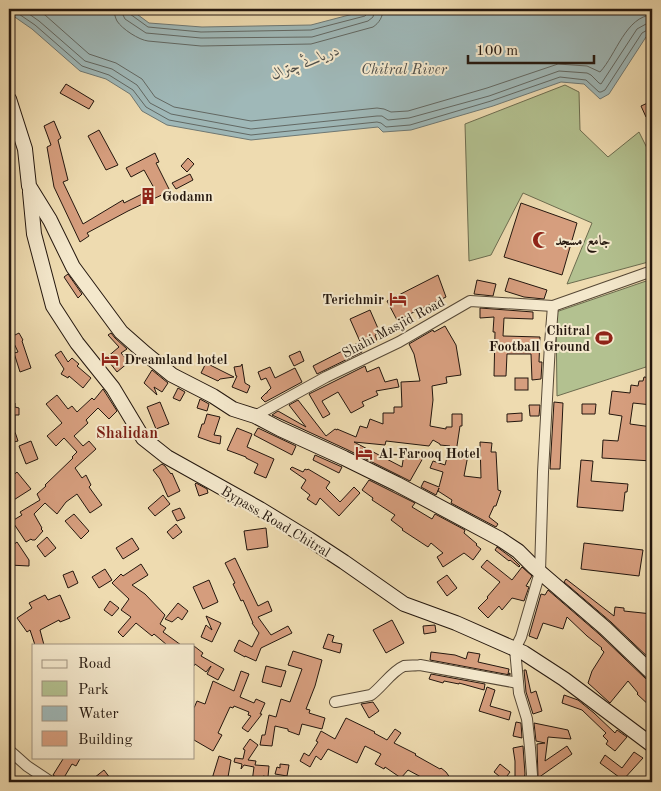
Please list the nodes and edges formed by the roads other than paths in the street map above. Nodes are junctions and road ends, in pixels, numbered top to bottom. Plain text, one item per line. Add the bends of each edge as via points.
1 (9, 99) edge
2 (30, 186) junction
3 (652, 271) edge
4 (553, 306) junction
5 (255, 416) junction
6 (540, 572) junction
7 (516, 649) junction
8 (652, 673) edge
9 (518, 683) junction
10 (336, 702) dead end
11 (652, 745) edge
12 (9, 750) edge
13 (51, 782) edge
14 (530, 782) edge

1 - 2 street, Bypass Road Chitral via 25,149
2 - 5 street via 74,267 121,332 172,376 233,409
2 - 7 street, Bypass Road Chitral via 34,234 53,306 77,343 114,388 143,438 167,457 309,539 404,604
3 - 4 street, Shahi Masjid Road
4 - 5 street, Shahi Masjid Road via 470,301
4 - 6 street
5 - 6 street via 397,484 500,539
6 - 7 street
6 - 8 street
7 - 9 street
7 - 11 street, Bypass Road Chitral via 564,678
9 - 10 street via 405,666 371,695
9 - 14 street via 527,719
12 - 13 street

